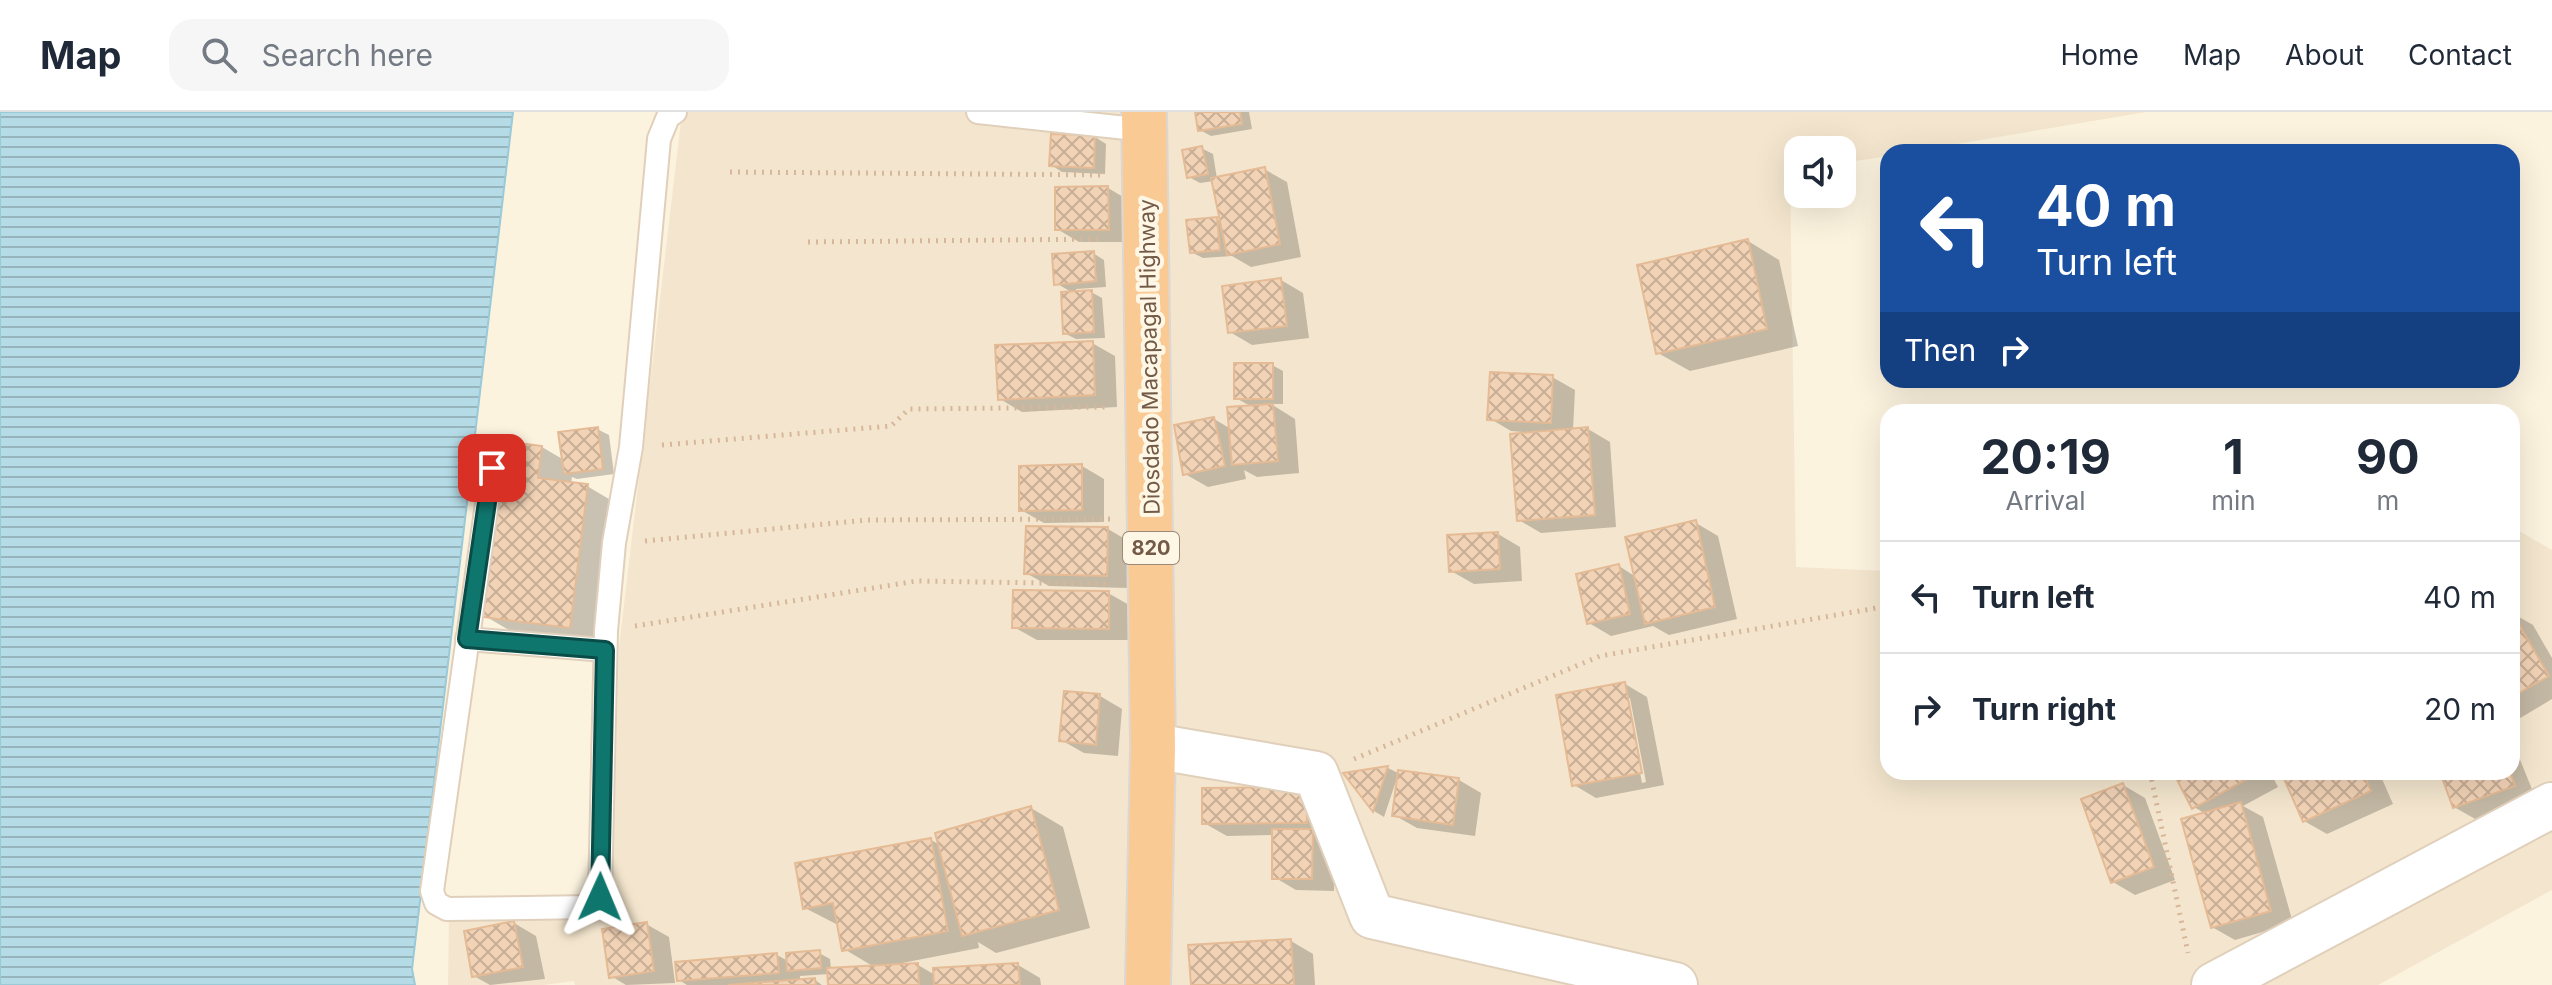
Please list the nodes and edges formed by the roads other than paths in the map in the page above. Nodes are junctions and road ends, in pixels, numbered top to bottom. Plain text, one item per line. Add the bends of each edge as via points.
1 (675, 112) edge
2 (978, 112) edge
3 (1144, 121) edge
4 (492, 468) dead end
5 (467, 639) junction
6 (605, 641) junction
7 (1153, 746) junction
8 (2552, 805) edge
9 (2201, 970) edge
10 (1148, 985) edge
11 (1675, 985) edge

1 - 6 lane via 659,139 631,447 614,543
2 - 3 lane
3 - 7 highway, Diosdado Macapagal Highway / 820
4 - 5 lane
5 - 6 lane
5 - 6 lane via 432,891 436,903 447,909 577,910 593,907 600,897
7 - 10 highway, Diosdado Macapagal Highway / 820
7 - 11 street via 1316,774 1372,916
8 - 9 street

